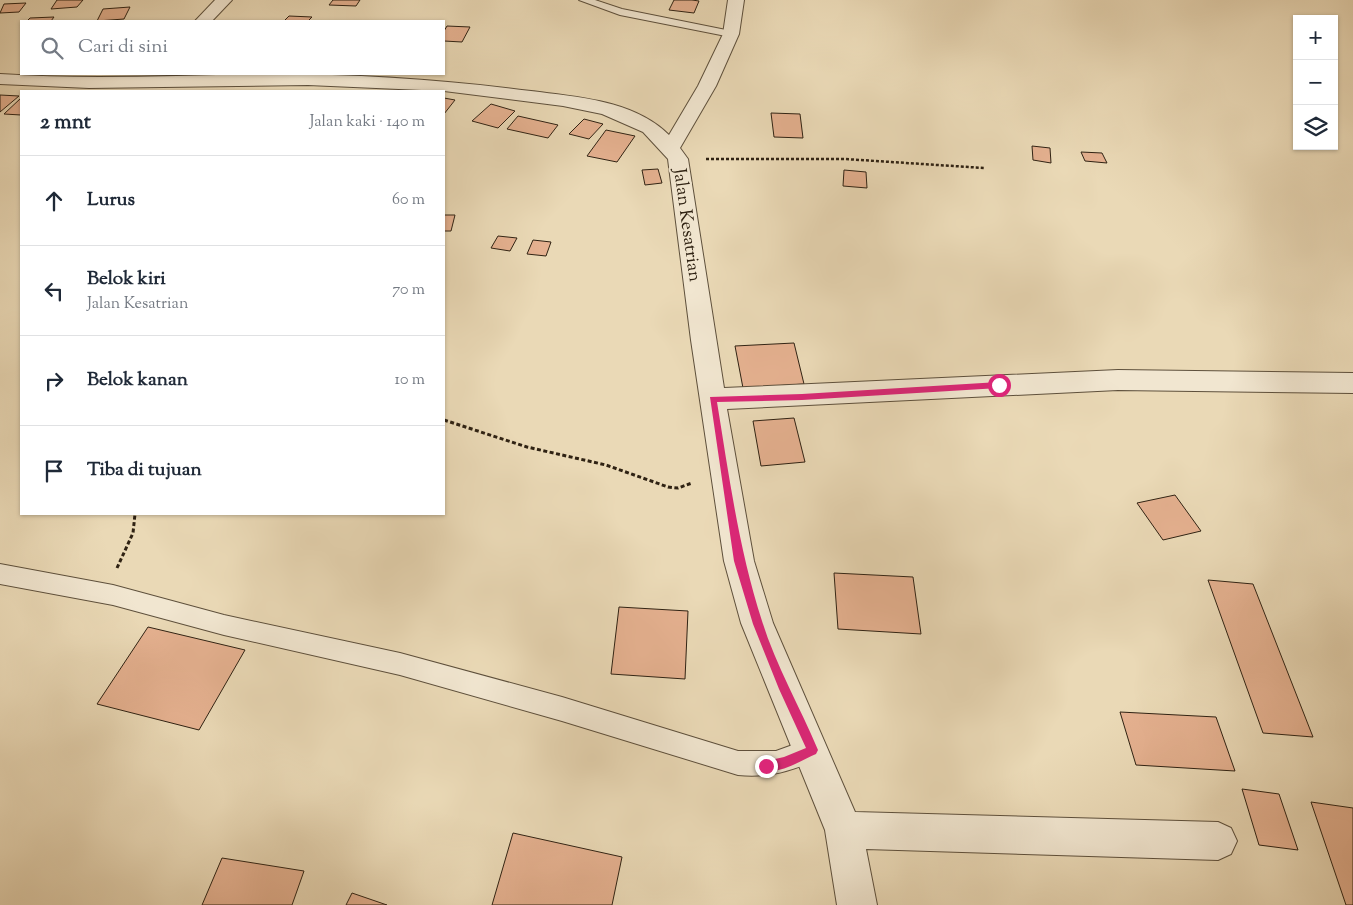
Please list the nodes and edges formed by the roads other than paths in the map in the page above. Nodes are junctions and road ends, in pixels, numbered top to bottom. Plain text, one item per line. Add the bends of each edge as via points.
1 (224, 0) edge
2 (584, 0) edge
3 (736, 0) edge
4 (204, 20) edge
5 (731, 34) junction
6 (132, 78) edge
7 (0, 79) edge
8 (674, 154) junction
9 (1353, 383) edge
10 (712, 399) junction
11 (0, 574) edge
12 (812, 750) junction
13 (844, 830) junction
14 (1218, 841) dead end
15 (857, 905) edge

1 - 4 street
2 - 5 lane via 620,12
3 - 5 street
5 - 8 street
6 - 7 street, Jalan Kesatrian
6 - 8 street, Jalan Kesatrian via 397,83 600,107 640,122 660,136
8 - 10 street, Jalan Kesatrian
9 - 10 street via 1120,380
10 - 12 street, Jalan Kesatrian via 739,561 758,624
11 - 12 lane via 134,600 224,625 400,664 738,763 766,766
12 - 13 street, Jalan Kesatrian
13 - 14 street
13 - 15 street, Jalan Kesatrian

